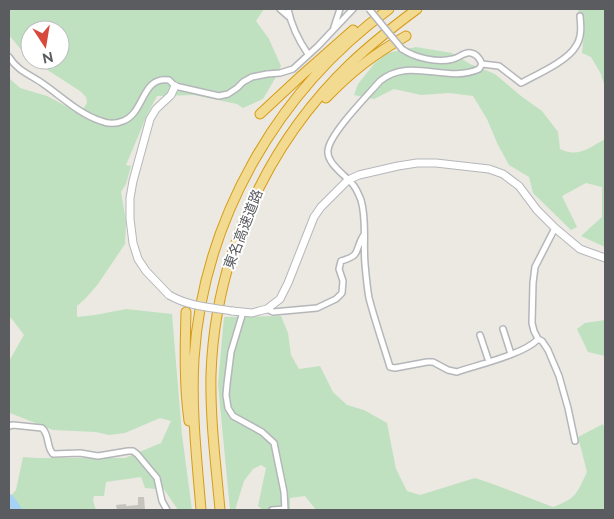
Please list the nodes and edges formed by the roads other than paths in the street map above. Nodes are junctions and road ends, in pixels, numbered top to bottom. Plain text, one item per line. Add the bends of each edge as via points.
1 (280, 9) edge
2 (288, 9) edge
3 (340, 9) edge
4 (353, 9) edge
5 (369, 9) edge
6 (381, 9) edge
7 (389, 9) edge
8 (417, 9) edge
9 (580, 16) dead end
10 (290, 17) junction
11 (334, 28) junction
12 (406, 36) dead end
13 (308, 54) junction
14 (9, 57) edge
15 (482, 64) junction
16 (175, 86) junction
17 (260, 114) dead end
18 (348, 180) junction
19 (555, 228) junction
20 (240, 233) junction
21 (364, 235) junction
22 (605, 258) edge
23 (268, 309) junction
24 (186, 312) dead end
25 (244, 312) junction
26 (503, 329) dead end
27 (480, 335) dead end
28 (538, 339) junction
29 (511, 354) junction
30 (489, 362) junction
31 (9, 426) edge
32 (575, 441) dead end
33 (196, 460) junction
34 (167, 510) edge
35 (201, 510) edge
36 (220, 510) edge
37 (272, 510) edge
38 (285, 510) edge

1 - 10 street
2 - 10 street
3 - 11 street
4 - 11 street
5 - 15 street, bridge via 408,54 437,60 453,59 468,52 474,53
6 - 17 highway
7 - 33 highway, 東名高速道路 via 330,60 289,107 255,158 229,211 210,263 196,340 193,390
8 - 20 highway, 東名高速道路 via 350,64 305,115 266,174
9 - 15 street via 580,37 576,48 557,64 521,83 499,66
10 - 13 street
11 - 13 street
12 - 20 highway via 355,70 313,112 280,159
13 - 16 street via 293,69 252,77 228,94 219,96
14 - 16 street via 19,69 75,108 112,124 131,117 156,82 169,80
15 - 18 street via 479,69 456,74 401,71 380,81 346,120 328,149 334,166
16 - 25 street, bridge via 150,119 133,181 130,198 133,243 146,271 170,295 192,305
18 - 19 street via 416,163 489,169 503,174 519,186
18 - 21 street via 360,197
18 - 23 street via 314,217 284,292
19 - 22 street via 580,249
19 - 28 street via 535,268 532,323
20 - 36 highway, 東名高速道路 via 222,290 212,360 212,424
21 - 23 street via 353,258 341,261 339,270 344,281 342,293 336,299 317,308 273,312
21 - 30 street via 369,296 390,367 433,362 457,372
23 - 25 street
24 - 33 highway via 187,405
25 - 38 street via 231,352 226,389 228,408 233,416 262,432 274,443
26 - 29 street
27 - 30 street
28 - 29 street
28 - 32 street via 548,350 559,376
29 - 30 street
31 - 34 street via 42,428 47,434 51,452 57,454 98,456 133,451 157,478 160,500
33 - 35 highway, 東名高速道路
37 - 38 street

